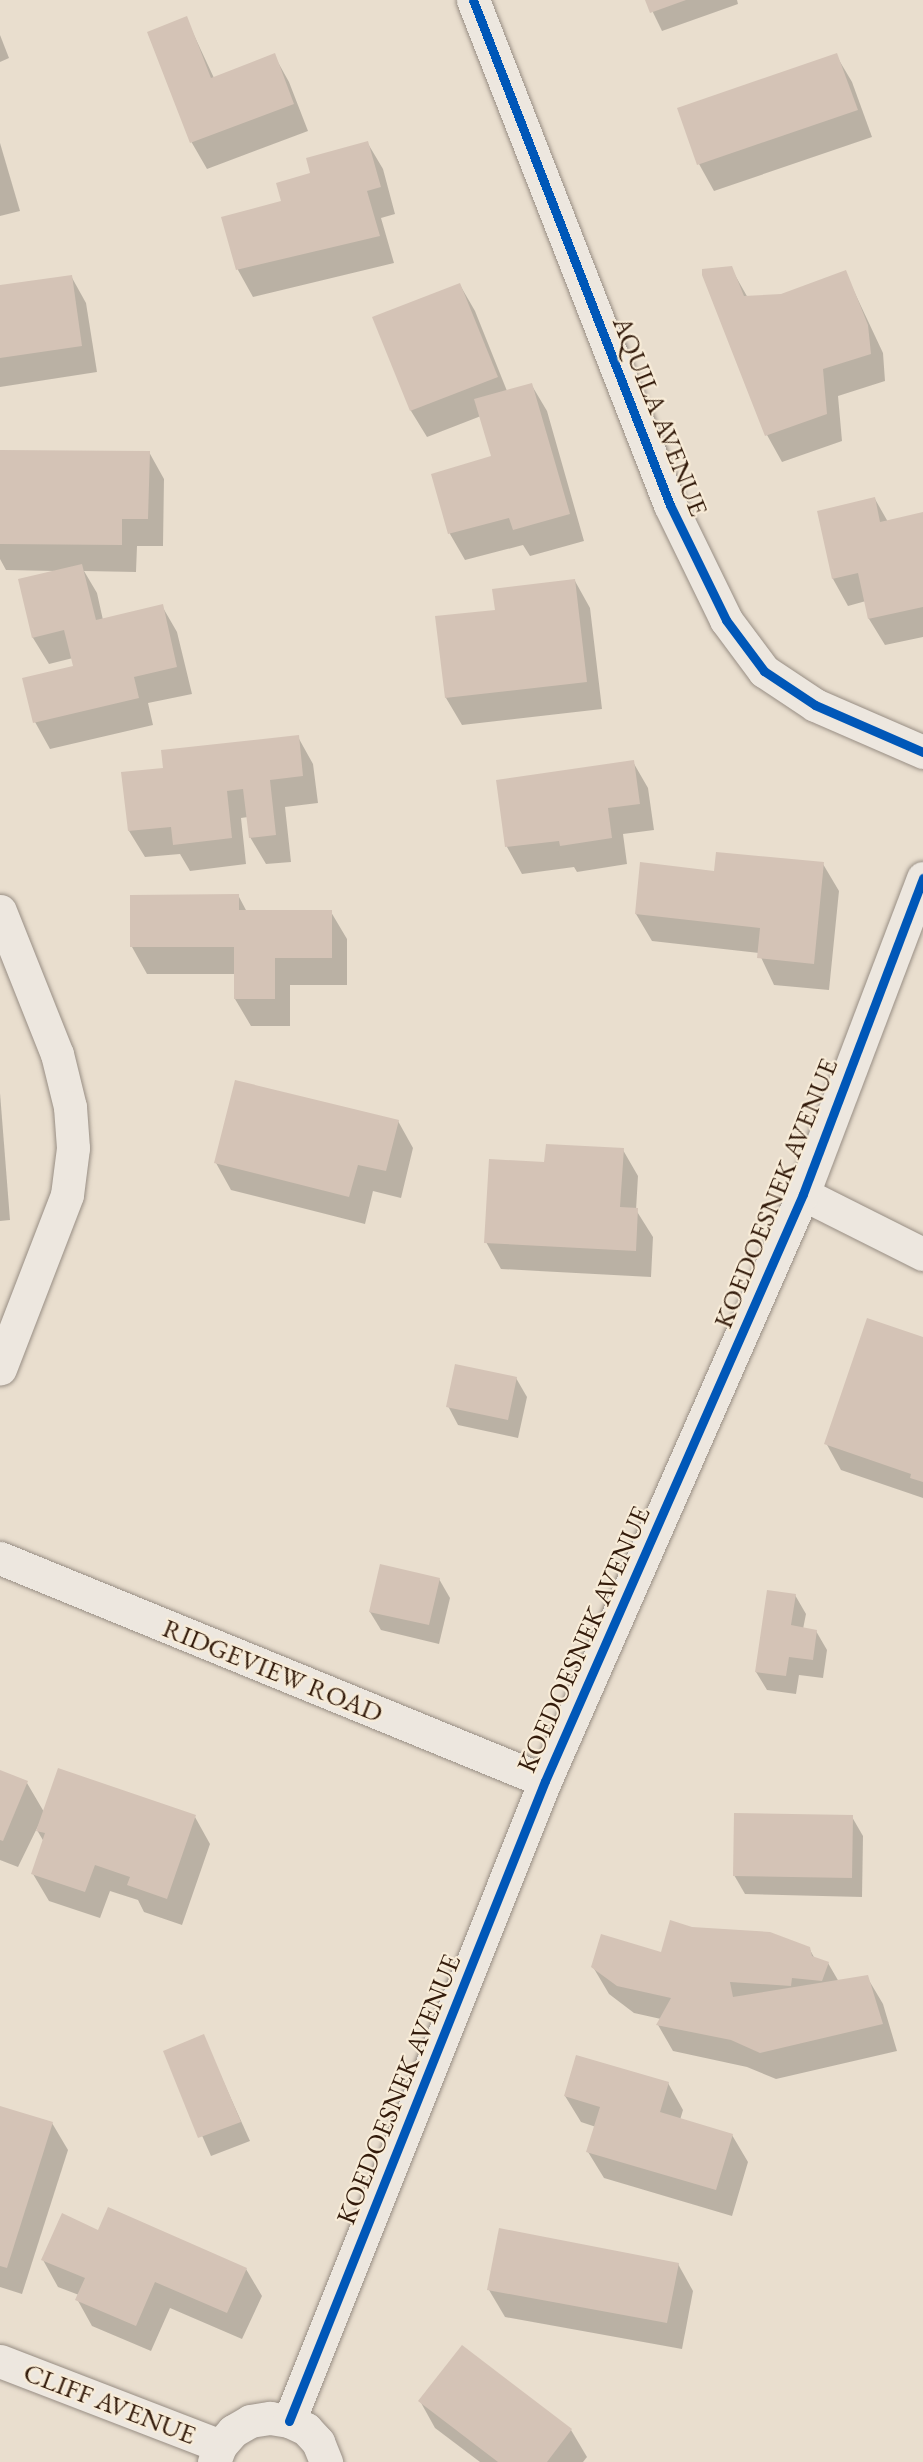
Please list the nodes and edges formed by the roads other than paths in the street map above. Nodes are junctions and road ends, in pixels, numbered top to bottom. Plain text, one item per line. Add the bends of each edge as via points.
1 (472, 0) edge
2 (923, 752) edge
3 (923, 878) edge
4 (0, 911) edge
5 (803, 1194) junction
6 (923, 1254) edge
7 (0, 1369) edge
8 (0, 1558) edge
9 (545, 1781) junction
10 (0, 2361) edge
11 (290, 2421) junction
12 (217, 2454) edge
13 (326, 2462) edge

1 - 2 street, AQUILA AVENUE via 670,505 726,620 764,671 815,705
3 - 5 street, KOEDOESNEK AVENUE
4 - 7 street via 57,1054 70,1107 73,1148 67,1195
5 - 6 street
5 - 9 street, KOEDOESNEK AVENUE
8 - 9 street, RIDGEVIEW ROAD
9 - 11 street, KOEDOESNEK AVENUE
10 - 12 street, CLIFF AVENUE
11 - 12 street via 250,2421 233,2431
11 - 13 street via 318,2442

